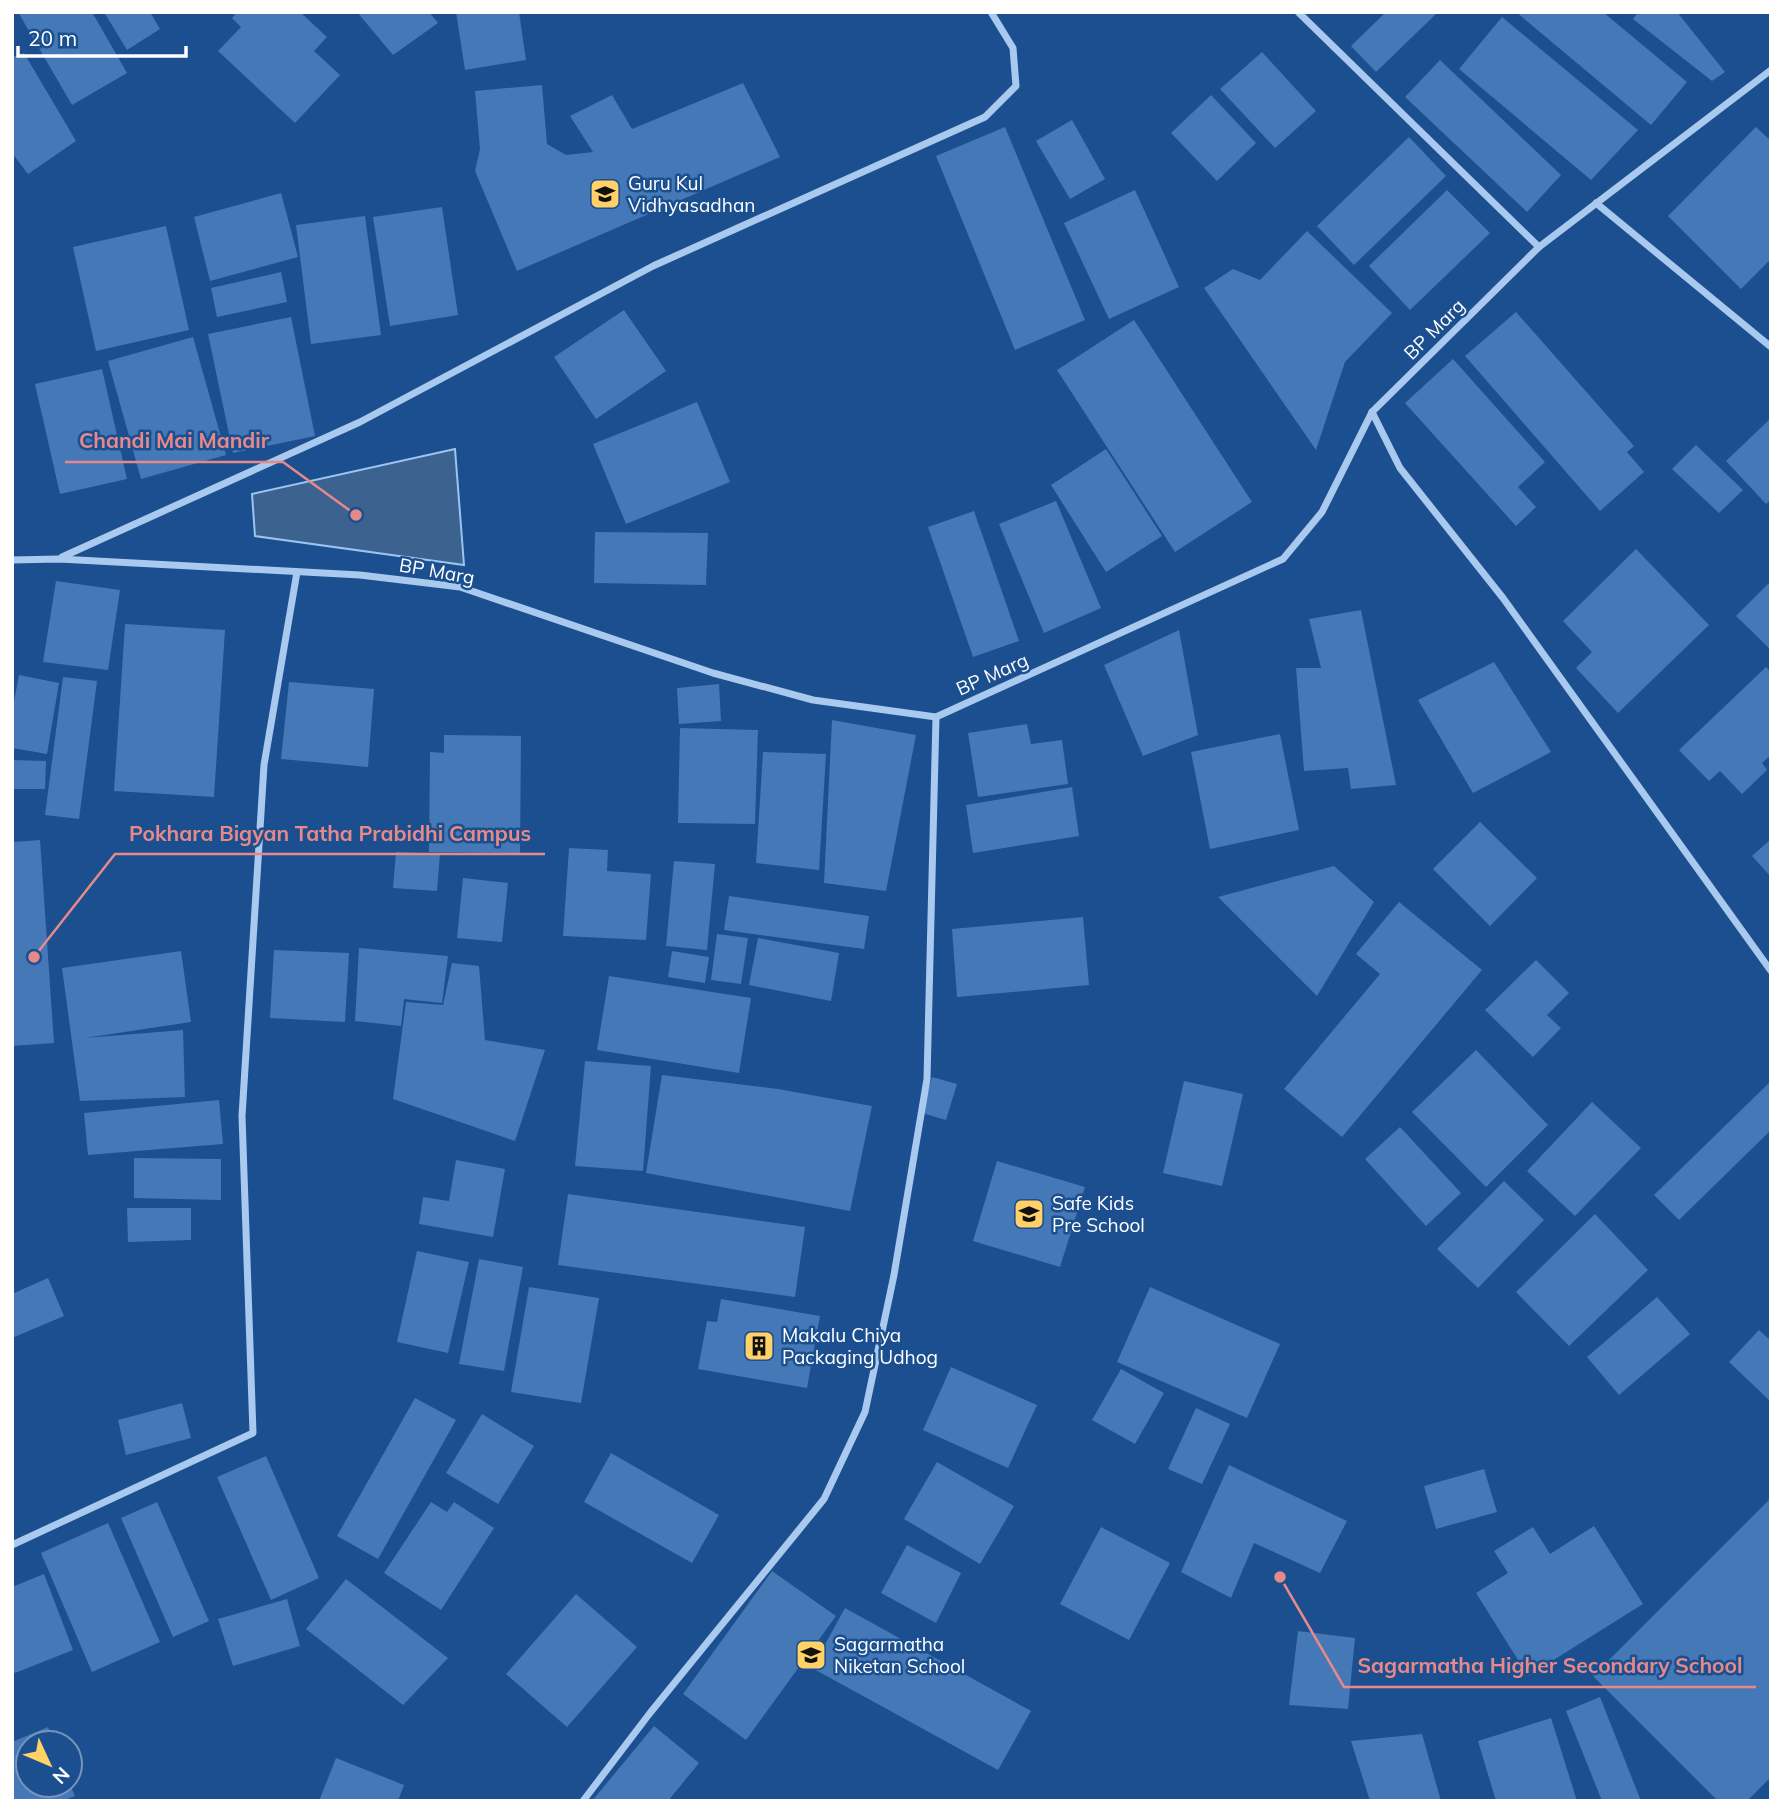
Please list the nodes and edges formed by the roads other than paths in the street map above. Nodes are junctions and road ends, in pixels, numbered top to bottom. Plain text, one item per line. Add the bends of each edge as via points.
1 (991, 12) edge
2 (1298, 12) edge
3 (1771, 70) edge
4 (1596, 203) junction
5 (1539, 247) junction
6 (1771, 347) edge
7 (1372, 412) junction
8 (59, 559) junction
9 (12, 560) edge
10 (297, 572) junction
11 (936, 717) junction
12 (1771, 971) edge
13 (12, 1545) edge
14 (583, 1801) edge

1 - 8 street via 1013,48 1016,86 985,117 653,266 360,422
2 - 5 street
3 - 4 street, BP Marg
4 - 5 street, BP Marg
4 - 6 street
5 - 7 street, BP Marg
7 - 11 street, BP Marg via 1322,512 1283,559
7 - 12 street via 1401,468 1511,609
8 - 9 street, BP Marg
8 - 10 street, BP Marg
10 - 11 street, BP Marg via 460,587 713,673 813,700
10 - 13 street via 264,765 242,1116 253,1433
11 - 14 street via 927,1079 865,1412 824,1499

